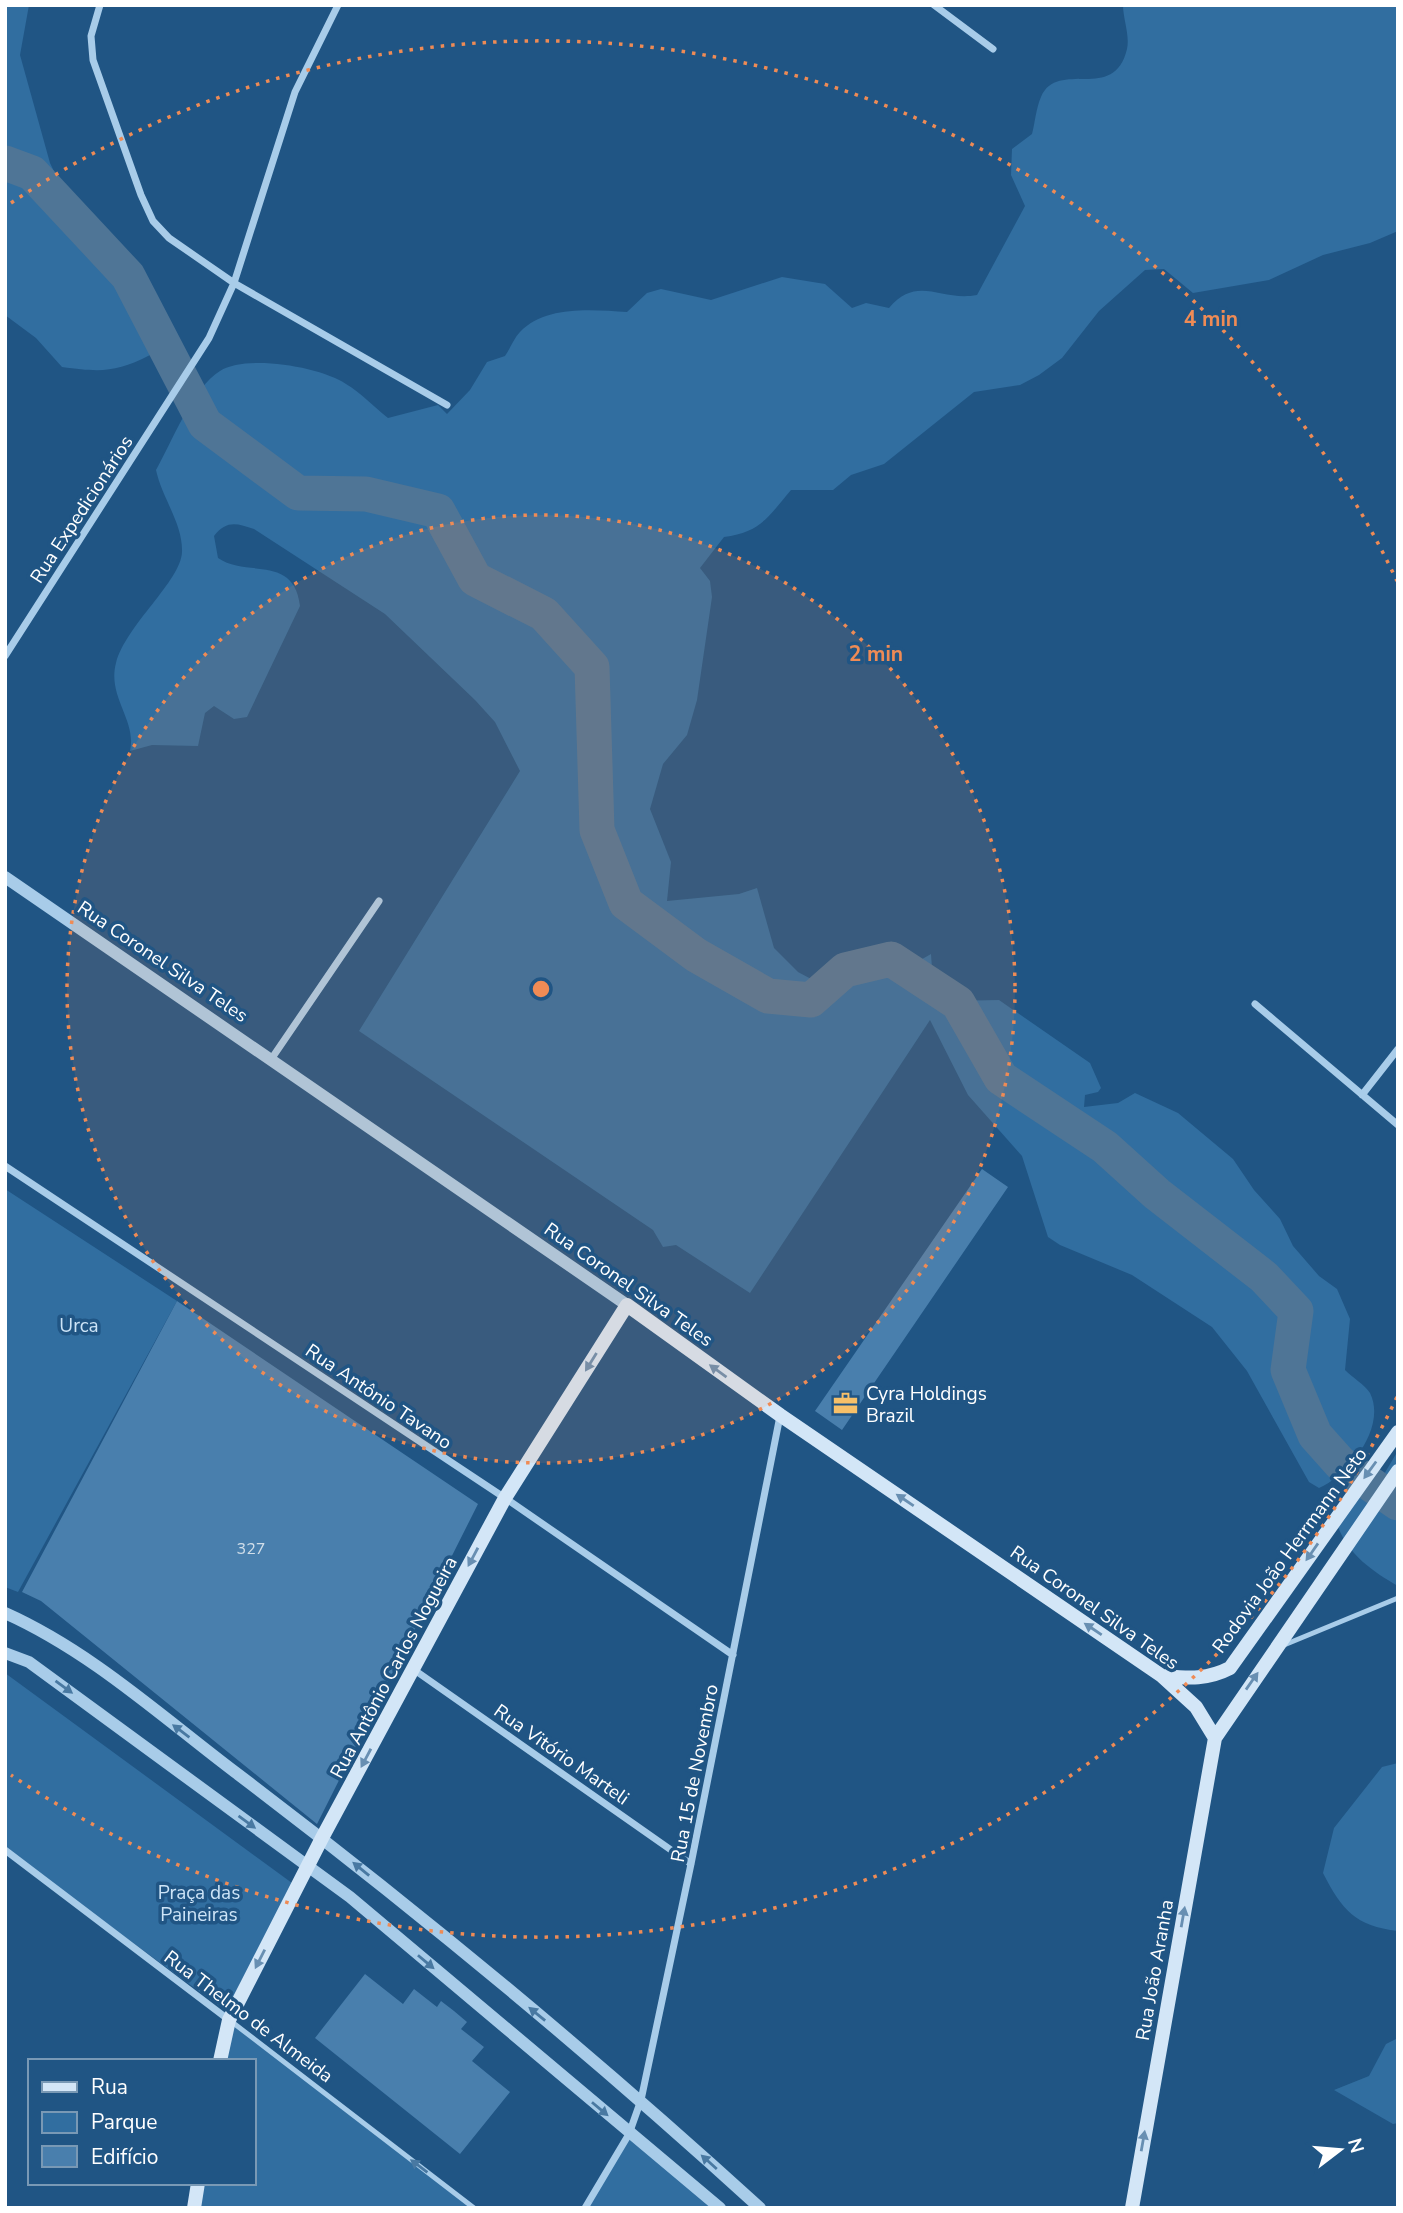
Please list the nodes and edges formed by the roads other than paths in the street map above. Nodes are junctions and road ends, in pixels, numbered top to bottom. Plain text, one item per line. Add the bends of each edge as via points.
1 (100, 5) edge
2 (338, 5) edge
3 (934, 5) edge
4 (993, 49) dead end
5 (234, 283) junction
6 (447, 405) dead end
7 (5, 656) edge
8 (5, 877) edge
9 (379, 901) dead end
10 (1255, 1004) dead end
11 (1398, 1049) edge
12 (272, 1058) junction
13 (1362, 1095) junction
14 (1398, 1125) edge
15 (5, 1166) edge
16 (627, 1305) junction
17 (780, 1415) junction
18 (1393, 1438) edge
19 (1398, 1471) edge
20 (505, 1498) junction
21 (1398, 1598) edge
22 (5, 1613) edge
23 (1275, 1649) junction
24 (5, 1653) edge
25 (733, 1655) junction
26 (413, 1669) junction
27 (1162, 1676) junction
28 (1215, 1738) junction
29 (323, 1838) junction
30 (5, 1850) edge
31 (691, 1864) junction
32 (308, 1866) junction
33 (229, 2020) junction
34 (220, 2059) edge
35 (641, 2100) junction
36 (629, 2134) junction
37 (198, 2185) edge
38 (194, 2208) edge
39 (474, 2208) edge
40 (585, 2208) edge
41 (720, 2208) edge
42 (760, 2208) edge
43 (1132, 2208) edge

1 - 5 street via 91,36 93,60 153,220 169,238
2 - 5 street, Rua Expedicionários via 295,92
3 - 4 street
5 - 6 street
5 - 7 street, Rua Expedicionários via 209,338
8 - 12 street, Rua Coronel Silva Teles
9 - 12 street
10 - 13 street
11 - 13 street
12 - 16 street, Rua Coronel Silva Teles
13 - 14 street
15 - 20 street, Rua Antônio Tavano
17 -> 16 main road, Rua Coronel Silva Teles
16 -> 20 main road, Rua Antônio Carlos Nogueira
17 - 25 street, Rua 15 de Novembro
27 -> 17 main road, Rua Coronel Silva Teles
18 -> 27 main road, Rodovia João Herrmann Neto via 1230,1668 1198,1679
19 - 23 main road
20 - 25 street, Rua Antônio Tavano
20 -> 26 main road, Rua Antônio Carlos Nogueira
21 - 23 lane
29 -> 22 street via 60,1639
28 -> 23 main road
24 -> 32 street via 29,1662
25 - 31 street, Rua 15 de Novembro
26 -> 29 main road, Rua Antônio Carlos Nogueira
26 - 31 street, Rua Vitório Marteli
27 - 28 main road, Rua Coronel Silva Teles via 1190,1699
43 -> 28 main road, Rua João Aranha
29 - 32 main road, Rua Antônio Carlos Nogueira
35 -> 29 street
30 - 33 street, Rua Thelmo de Almeida
31 - 35 street, Rua 15 de Novembro
32 -> 33 main road, Rua Antônio Carlos Nogueira
32 -> 36 street
33 - 34 main road, Rua Antônio Carlos Nogueira
39 -> 33 lane, Rua Thelmo de Almeida
35 - 36 street, Rua 15 de Novembro
42 -> 35 street
36 - 40 street, Rua 15 de Novembro
36 - 41 street
37 - 38 main road

